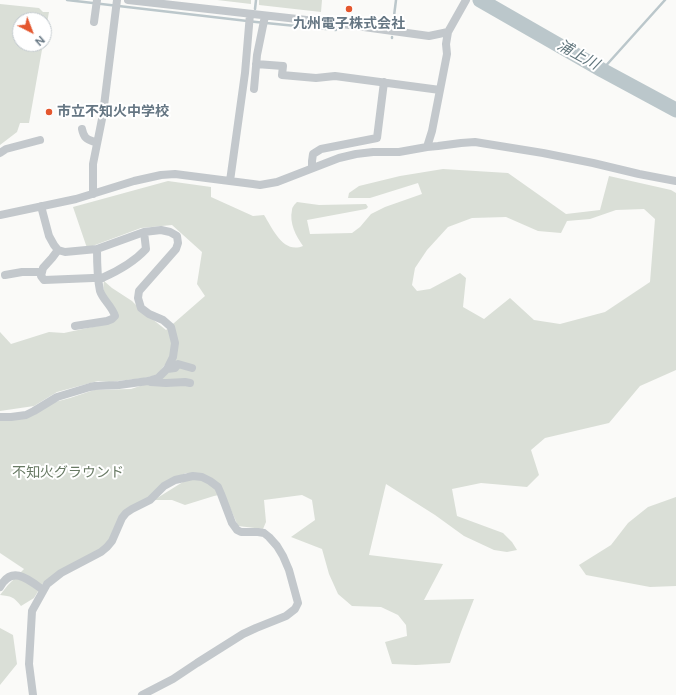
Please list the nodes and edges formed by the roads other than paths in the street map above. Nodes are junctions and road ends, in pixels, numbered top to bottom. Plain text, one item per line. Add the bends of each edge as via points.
1 (97, 0) edge
2 (128, 0) edge
3 (466, 0) edge
4 (170, 2) edge
5 (116, 4) edge
6 (250, 19) junction
7 (263, 20) junction
8 (94, 22) dead end
9 (448, 32) junction
10 (256, 64) junction
11 (384, 82) junction
12 (254, 89) dead end
13 (440, 90) junction
14 (82, 129) dead end
15 (40, 140) dead end
16 (97, 143) junction
17 (427, 147) junction
18 (0, 152) edge
19 (312, 168) junction
20 (230, 181) junction
21 (676, 181) edge
22 (92, 194) junction
23 (41, 206) junction
24 (0, 215) edge
25 (144, 232) junction
26 (97, 249) junction
27 (58, 250) junction
28 (41, 272) junction
29 (5, 275) dead end
30 (75, 326) dead end
31 (192, 368) dead end
32 (167, 369) junction
33 (148, 381) junction
34 (190, 383) dead end
35 (0, 417) edge
36 (0, 587) edge
37 (43, 590) junction
38 (33, 695) edge
39 (142, 695) edge

1 - 8 street
2 - 4 street
3 - 9 street
4 - 6 street
5 - 16 street via 103,114
6 - 7 street
6 - 20 street
7 - 9 street via 342,24 429,36
7 - 10 street
9 - 13 street via 447,54
10 - 11 street via 283,66 282,75 316,78 335,76
10 - 12 street
11 - 13 street
11 - 19 street via 377,138 321,149 313,154
13 - 17 street
14 - 16 street via 83,136
15 - 18 street
16 - 22 street
17 - 19 street via 399,152 356,154
17 - 21 street via 475,142 543,153
19 - 20 street via 269,184
20 - 22 street via 175,174 161,175
22 - 23 street
23 - 24 street
23 - 27 street via 49,236
25 - 26 street
25 - 28 street, bridge via 146,249 125,267 102,278 44,280
25 - 32 street via 161,230 177,236 176,249 139,291 138,298 141,308 163,320 170,327 175,343 173,357
26 - 27 street via 65,252
26 - 30 street via 100,291 114,316 107,321
27 - 28 street
28 - 29 street
31 - 32 street via 178,364 175,368
32 - 33 street via 158,378
33 - 34 street
33 - 35 street via 119,386 95,386 57,397 26,415
36 - 37 street via 12,575 25,578
37 - 38 street via 32,611 29,664
37 - 39 street via 60,573 107,547 126,513 150,500 169,483 193,476 202,477 218,487 237,530 264,533 274,541 289,570 298,603 295,609 286,616 243,634 174,679

